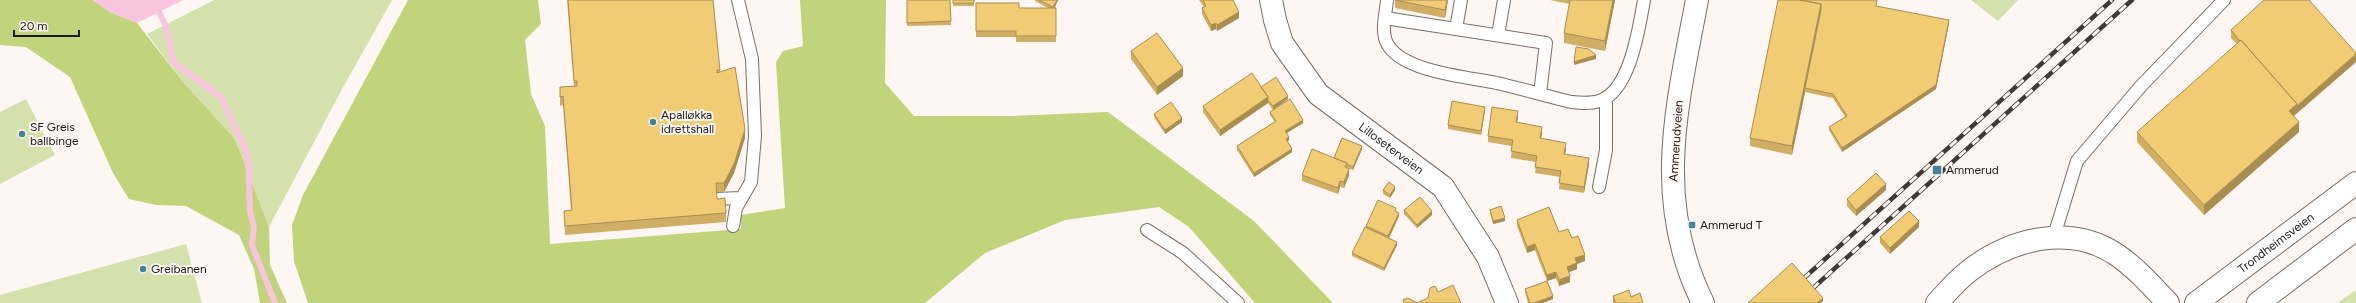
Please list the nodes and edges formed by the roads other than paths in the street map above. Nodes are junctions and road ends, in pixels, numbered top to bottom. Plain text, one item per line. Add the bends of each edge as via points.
1 (738, 0) edge
2 (1271, 0) edge
3 (1387, 0) edge
4 (1461, 0) edge
5 (1504, 0) edge
6 (1644, 0) edge
7 (1698, 0) edge
8 (2224, 0) edge
9 (1385, 18) junction
10 (1456, 29) junction
11 (1498, 35) junction
12 (1540, 94) junction
13 (1606, 98) junction
14 (2356, 183) edge
15 (1599, 187) dead end
16 (740, 198) junction
17 (716, 199) edge
18 (733, 226) dead end
19 (1147, 230) dead end
20 (2356, 230) edge
21 (2054, 236) junction
22 (1238, 303) edge
23 (1507, 303) edge
24 (1703, 303) edge
25 (1937, 303) edge
26 (2168, 303) edge
27 (2196, 303) edge
28 (2258, 303) edge

1 - 16 lane via 752,59 755,136 752,182
2 - 23 main road, Lilloseterveien via 1282,43 1318,94 1443,187 1488,257
3 - 9 lane
4 - 10 lane
5 - 11 lane
6 - 13 lane via 1633,52 1616,91
7 - 24 main road, Ammerudveien via 1677,111 1672,172 1673,198 1679,230
8 - 21 lane via 2141,86 2077,161
9 - 10 lane
9 - 12 lane via 1386,43 1404,60 1435,71
10 - 11 lane
11 - 12 lane via 1546,43
12 - 13 lane via 1587,103
13 - 15 lane via 1606,150
14 - 27 main road, Trondheimsveien
16 - 17 lane
16 - 18 lane
19 - 22 lane via 1184,253
20 - 28 main road
21 - 25 main road via 2000,250 1969,271
21 - 26 main road via 2087,241 2116,254

